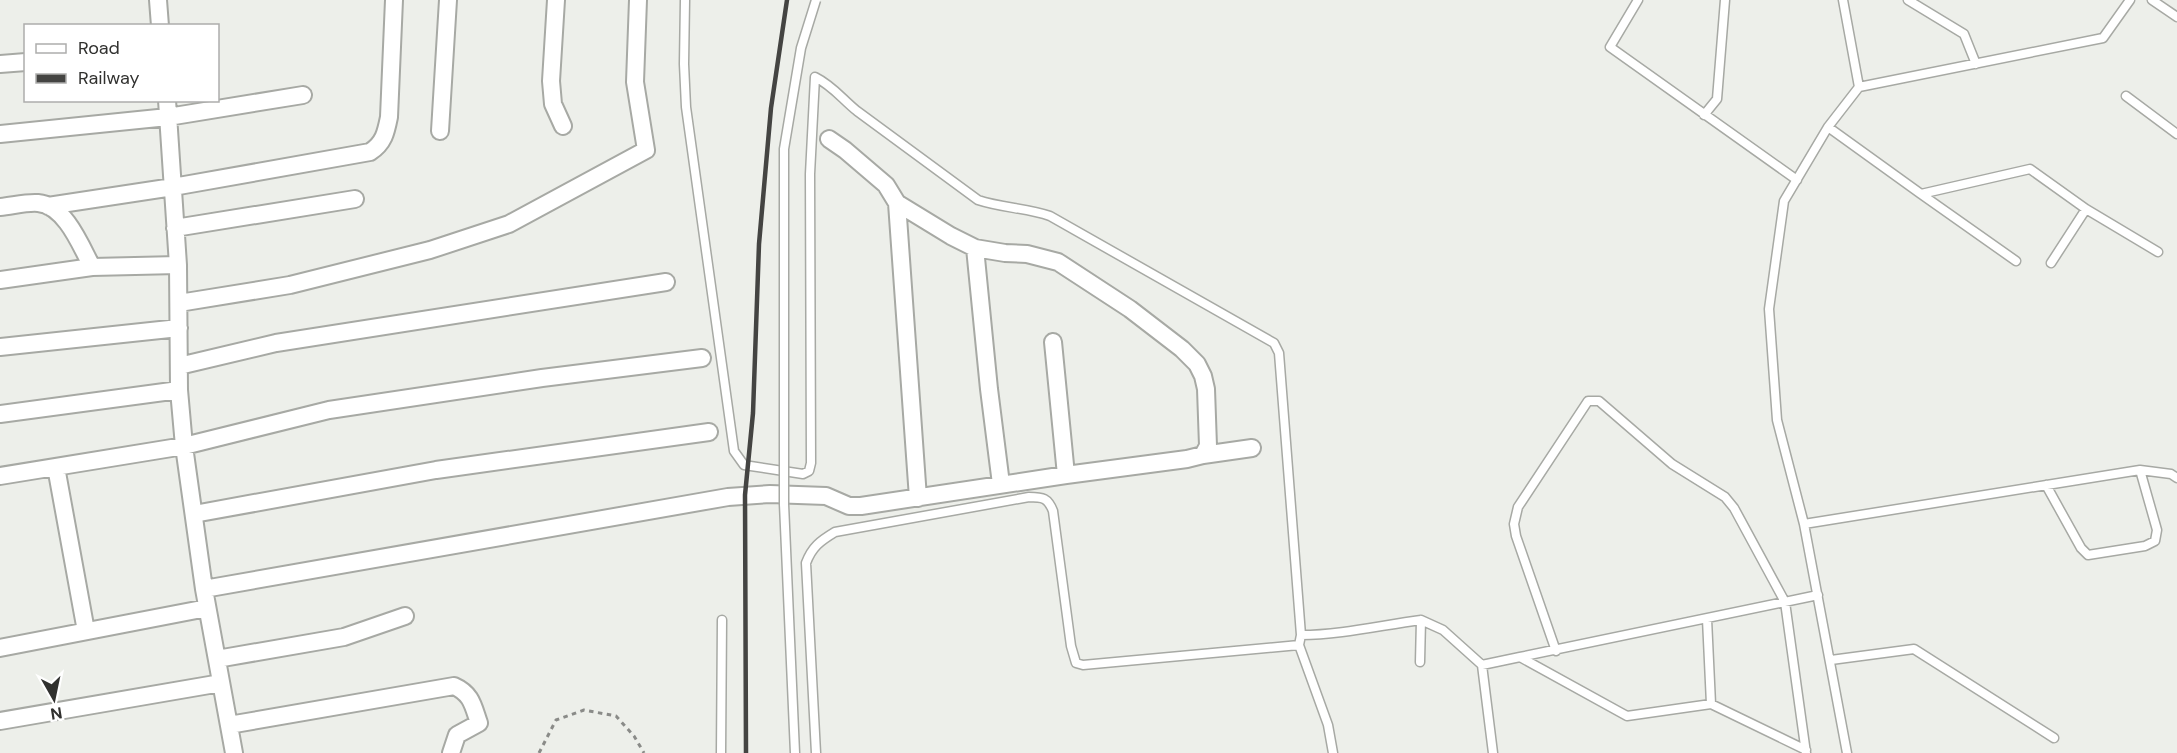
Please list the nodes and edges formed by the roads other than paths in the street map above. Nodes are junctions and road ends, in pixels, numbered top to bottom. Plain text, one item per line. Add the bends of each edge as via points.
1 (158, 0) edge
2 (394, 0) edge
3 (448, 0) edge
4 (556, 0) edge
5 (638, 0) edge
6 (685, 0) edge
7 (816, 0) edge
8 (1638, 0) edge
9 (1725, 0) edge
10 (1842, 0) edge
11 (1908, 0) edge
12 (2130, 0) edge
13 (2152, 0) edge
14 (2177, 17) edge
15 (160, 24) edge
16 (24, 62) edge
17 (0, 64) edge
18 (1976, 64) junction
19 (1859, 87) junction
20 (303, 95) dead end
21 (2126, 96) dead end
22 (168, 109) edge
23 (1704, 115) junction
24 (563, 126) dead end
25 (1828, 127) junction
26 (440, 130) dead end
27 (0, 134) edge
28 (2177, 134) edge
29 (830, 139) dead end
30 (1797, 180) junction
31 (173, 187) junction
32 (1921, 194) junction
33 (355, 199) dead end
34 (897, 203) junction
35 (48, 206) junction
36 (0, 207) edge
37 (2086, 209) junction
38 (175, 228) junction
39 (975, 248) junction
40 (2158, 252) dead end
41 (2016, 261) dead end
42 (2051, 263) dead end
43 (178, 265) junction
44 (92, 267) junction
45 (0, 280) edge
46 (666, 282) dead end
47 (179, 303) junction
48 (179, 328) junction
49 (1053, 342) dead end
50 (0, 347) edge
51 (702, 358) dead end
52 (179, 366) junction
53 (179, 390) junction
54 (0, 414) edge
55 (709, 432) dead end
56 (184, 446) junction
57 (1252, 448) dead end
58 (1203, 455) junction
59 (56, 467) junction
60 (2140, 470) junction
61 (1066, 475) junction
62 (0, 476) edge
63 (2177, 478) edge
64 (1001, 484) junction
65 (2046, 485) junction
66 (918, 498) junction
67 (194, 514) junction
68 (1804, 524) junction
69 (204, 589) junction
70 (1818, 595) junction
71 (1785, 602) junction
72 (207, 608) junction
73 (405, 616) dead end
74 (1707, 619) junction
75 (722, 620) dead end
76 (1422, 620) junction
77 (86, 631) junction
78 (1301, 635) junction
79 (1299, 645) junction
80 (0, 648) edge
81 (1556, 651) junction
82 (1520, 657) junction
83 (217, 659) junction
84 (1831, 660) junction
85 (1420, 662) dead end
86 (1482, 665) junction
87 (221, 683) junction
88 (1711, 704) junction
89 (0, 721) edge
90 (229, 725) junction
91 (2054, 738) dead end
92 (1806, 752) edge
93 (234, 753) edge
94 (451, 753) edge
95 (721, 753) edge
96 (795, 753) edge
97 (816, 753) edge
98 (1333, 753) edge
99 (1493, 753) edge
100 (1847, 753) edge

1 - 15 street
2 - 31 street via 389,117 380,146 370,152
3 - 26 street
4 - 24 street via 553,104
5 - 47 street via 635,82 646,150 509,224 441,247 290,285
6 - 78 lane via 686,107 732,439 739,461 802,474 809,471 811,463 810,174 815,77 831,85 857,111 978,200 1050,216 1274,343 1279,353
7 - 96 lane, bridge via 801,48 784,149 784,504
8 - 23 lane via 1610,47
9 - 23 lane via 1718,99
10 - 19 lane
11 - 18 lane via 1964,34
12 - 18 lane via 2103,38
13 - 14 lane
16 - 17 street
18 - 19 lane
19 - 25 lane
20 - 22 street
21 - 28 lane
22 - 27 street
22 - 31 street
23 - 30 lane
25 - 30 lane
25 - 32 lane
29 - 34 street via 886,185
30 - 68 lane via 1784,201 1769,309 1778,420
31 - 35 street
31 - 38 street
32 - 37 lane via 2030,169
32 - 41 lane
33 - 38 street
34 - 39 street
34 - 66 street
35 - 36 street via 39,203
35 - 44 street via 67,221
37 - 40 lane
37 - 42 lane
38 - 43 street
39 - 58 street via 1058,262 1182,350 1197,364 1206,389 1208,446
39 - 64 street
43 - 44 street
43 - 47 street
44 - 45 street
46 - 52 street via 276,343
47 - 48 street
48 - 50 street
48 - 52 street
49 - 61 street
51 - 56 street via 328,410
52 - 53 street
53 - 54 street
53 - 56 street
55 - 67 street via 436,470
56 - 59 street
56 - 67 street
57 - 58 street
58 - 61 street
59 - 62 street
59 - 77 street
60 - 63 lane
60 - 65 lane
60 - 65 lane via 2157,530 2155,541 2098,555 2088,555 2081,548
61 - 64 street
64 - 66 street
65 - 68 lane
66 - 69 street via 849,506 826,496 729,497
67 - 69 street
68 - 70 lane
69 - 72 street
70 - 71 lane
70 - 84 lane
71 - 74 lane
71 - 81 lane via 1725,497 1672,464 1599,401 1587,401 1518,507 1514,524
71 - 92 lane
72 - 77 street
72 - 83 street
73 - 83 street via 344,637
74 - 81 lane
74 - 88 lane
75 - 95 lane
76 - 78 lane via 1328,635
76 - 85 lane
76 - 86 lane via 1443,630
77 - 80 street
78 - 79 lane
79 - 97 lane via 1076,663 1053,511 1042,497 835,532 817,543 806,563
79 - 98 lane via 1328,725
81 - 82 lane
82 - 86 lane
82 - 88 lane via 1627,716
83 - 87 street
84 - 91 lane via 1914,649
84 - 100 lane
86 - 99 lane
87 - 89 street
87 - 90 street
88 - 92 lane
90 - 93 street
90 - 94 street via 454,686 470,698 479,723 457,735

